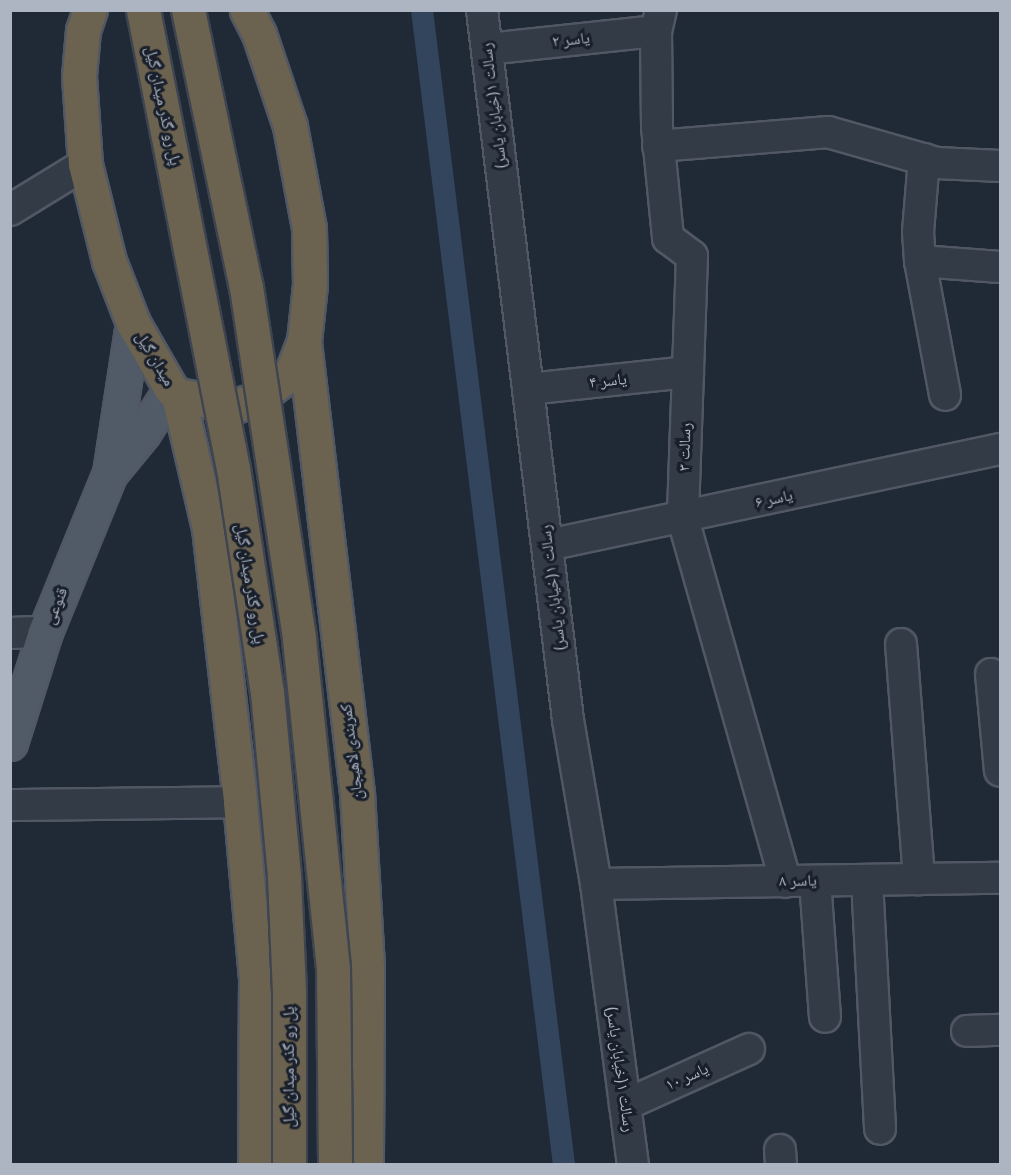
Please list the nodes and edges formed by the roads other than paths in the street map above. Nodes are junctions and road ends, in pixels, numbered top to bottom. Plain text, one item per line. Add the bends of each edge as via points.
1 (90, 10) edge
2 (143, 10) edge
3 (188, 10) edge
4 (482, 10) edge
5 (257, 18) edge
6 (658, 21) edge
7 (487, 49) junction
8 (658, 146) junction
9 (924, 159) junction
10 (86, 164) junction
11 (1000, 166) edge
12 (10, 210) edge
13 (920, 261) junction
14 (1000, 267) edge
15 (134, 323) junction
16 (304, 341) junction
17 (688, 372) junction
18 (528, 389) junction
19 (175, 392) junction
20 (945, 394) dead end
21 (1000, 449) edge
22 (110, 473) junction
23 (682, 519) junction
24 (548, 545) junction
25 (45, 632) junction
26 (10, 633) edge
27 (901, 644) dead end
28 (991, 674) dead end
29 (10, 743) edge
30 (1000, 771) edge
31 (240, 802) junction
32 (10, 805) edge
33 (1000, 878) edge
34 (919, 879) junction
35 (867, 880) junction
36 (800, 881) junction
37 (596, 884) junction
38 (825, 1017) dead end
39 (1000, 1030) edge
40 (967, 1031) dead end
41 (749, 1049) dead end
42 (625, 1105) junction
43 (880, 1129) dead end
44 (255, 1164) edge
45 (289, 1164) edge
46 (335, 1164) edge
47 (366, 1164) edge
48 (633, 1164) edge

1 - 10 highway, میدان گیل via 83,30 80,76
2 - 45 highway, پل رو گذر میدان گیل, bridge via 233,468 267,692 284,877
3 - 46 highway, bridge via 246,287 298,639 333,969
4 - 7 street, رسالت ۱(خیابان یاسر)
5 - 16 highway, میدان گیل via 290,126 309,228 310,285
6 - 7 street, یاسر ۲
6 - 8 street, رسالت ۳
7 - 18 street, رسالت ۱(خیابان یاسر)
8 - 9 street via 828,132
8 - 17 street, رسالت ۳ via 668,238 692,256
9 - 11 street
9 - 13 street via 918,232
10 - 12 street
10 - 15 highway, میدان گیل via 109,261
13 - 14 street
13 - 20 street
15 - 19 highway, میدان گیل
15 - 22 main road, قنوعی
16 - 19 highway, میدان گیل via 292,372 257,399 234,406
16 - 47 highway, کمربندی لاهیجان via 357,793 366,967
17 - 18 street, یاسر ۴
17 - 23 street, رسالت ۳
18 - 24 street, رسالت ۱(خیابان یاسر)
19 - 22 main road, قنوعی
19 - 31 highway via 209,528
21 - 23 street, یاسر ۶
22 - 25 main road, قنوعی
23 - 24 street, یاسر ۶
23 - 36 street, رسالت ۳
24 - 37 street, رسالت ۱(خیابان یاسر) via 568,720
25 - 26 street
25 - 29 main road, قنوعی
27 - 34 street
28 - 30 street
31 - 32 street
31 - 44 highway via 256,978
33 - 34 street, یاسر ۸
34 - 35 street, یاسر ۸
35 - 36 street, یاسر ۸
35 - 43 street
36 - 37 street, یاسر ۸
36 - 38 street, رسالت ۳
37 - 42 street, رسالت ۱(خیابان یاسر)
39 - 40 street
41 - 42 street, یاسر ۱۰
42 - 48 street, رسالت ۱(خیابان یاسر)

